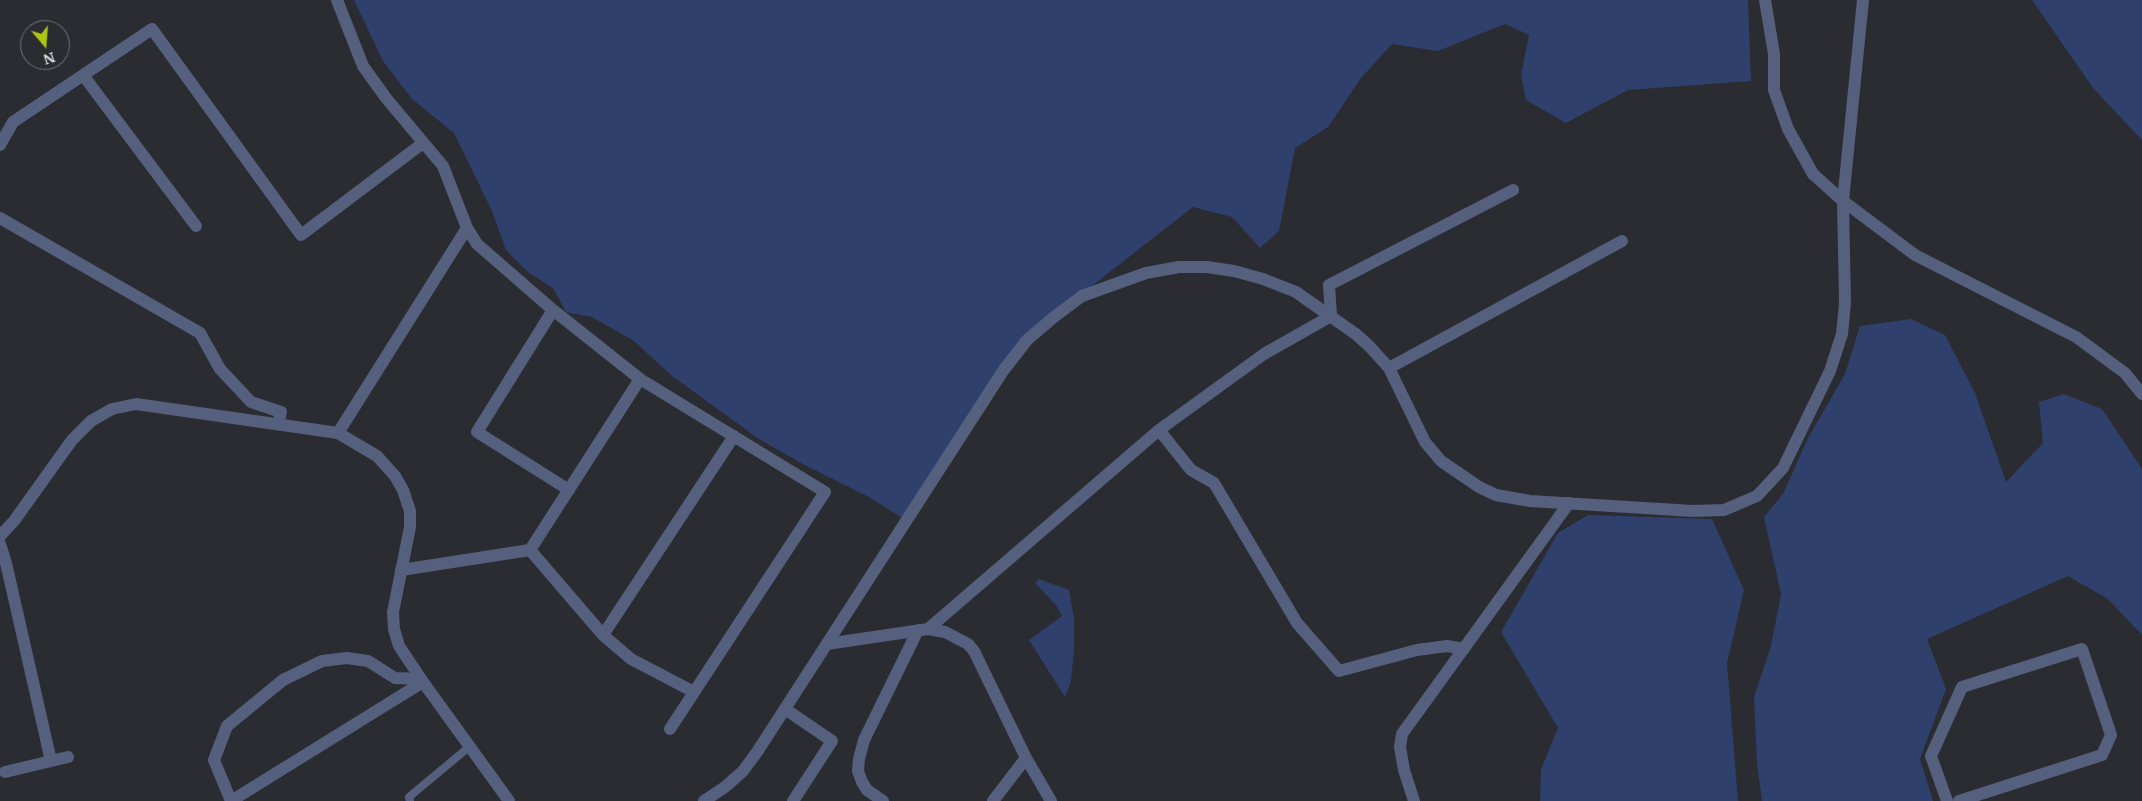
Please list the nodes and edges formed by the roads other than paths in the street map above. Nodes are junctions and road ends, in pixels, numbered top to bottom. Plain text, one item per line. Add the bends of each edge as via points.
1 (337, 0) edge
2 (1765, 0) edge
3 (1863, 0) edge
4 (83, 75) junction
5 (423, 143) junction
6 (0, 144) edge
7 (1513, 190) dead end
8 (1843, 201) junction
9 (0, 218) edge
10 (196, 226) dead end
11 (467, 228) junction
12 (1622, 241) dead end
13 (553, 310) junction
14 (1331, 316) junction
15 (1389, 368) junction
16 (640, 379) junction
17 (2142, 394) edge
18 (278, 424) junction
19 (1159, 430) junction
20 (338, 434) junction
21 (734, 436) junction
22 (569, 490) junction
23 (1569, 503) junction
24 (0, 536) edge
25 (0, 544) edge
26 (530, 550) junction
27 (401, 570) junction
28 (923, 630) junction
29 (603, 634) junction
30 (827, 644) junction
31 (1464, 649) junction
32 (422, 681) junction
33 (694, 692) junction
34 (785, 710) junction
35 (670, 729) dead end
36 (469, 747) junction
37 (68, 757) dead end
38 (1026, 758) junction
39 (51, 761) junction
40 (4, 772) dead end
41 (231, 801) edge
42 (410, 801) edge
43 (509, 801) edge
44 (704, 801) edge
45 (792, 801) edge
46 (883, 801) edge
47 (993, 801) edge
48 (1051, 801) edge
49 (1414, 801) edge
50 (1946, 801) edge
51 (1959, 801) edge

1 - 5 street via 363,66
2 - 8 street via 1774,54 1774,90 1788,129 1814,174
3 - 8 street
4 - 5 street via 152,29 302,235
4 - 6 street via 13,122
4 - 10 street
5 - 11 street via 443,166
7 - 14 street via 1329,285
8 - 17 street via 1915,255 2076,336 2125,373
8 - 23 street via 1845,302 1842,334 1830,371 1783,468 1770,484 1757,496 1724,510
9 - 18 street via 200,333 220,369 251,402 281,412
11 - 13 street via 477,244
11 - 20 street
12 - 15 street
13 - 16 street
13 - 22 street via 477,432
14 - 15 street via 1370,347
14 - 19 street via 1264,354
14 - 30 street via 1296,292 1263,279 1207,267 1179,267 1146,273 1082,296 1027,340 1002,370
15 - 23 street via 1426,442 1441,461 1496,495
16 - 21 street
16 - 22 street
18 - 20 street
18 - 24 street via 136,404 112,409 91,421 72,440 14,522
19 - 28 street
19 - 31 street via 1191,470 1214,483 1297,623 1339,671 1416,650 1447,646
20 - 27 street via 377,456 403,490 410,510 410,527
21 - 29 street
21 - 33 street via 825,492
22 - 26 street
23 - 31 street
25 - 39 street
26 - 27 street
26 - 29 street
27 - 32 street via 393,612 394,628 399,646
28 - 30 street
28 - 38 street via 945,632 968,644 974,651
28 - 46 street via 864,740 859,759 858,771 862,782 867,790
29 - 33 street via 631,659
30 - 34 street
31 - 49 street via 1402,734 1400,747 1404,770
32 - 36 street
32 - 41 street
32 - 41 street via 395,678 368,662 347,658 322,660 283,680 228,726 214,760
33 - 35 street
34 - 44 street via 743,771
34 - 45 street via 832,741
36 - 42 lane via 409,797
36 - 43 street
37 - 39 street
38 - 47 street
38 - 48 street
39 - 40 street
50 - 51 street via 1931,756 1962,687 2082,649 2111,735 2102,754

